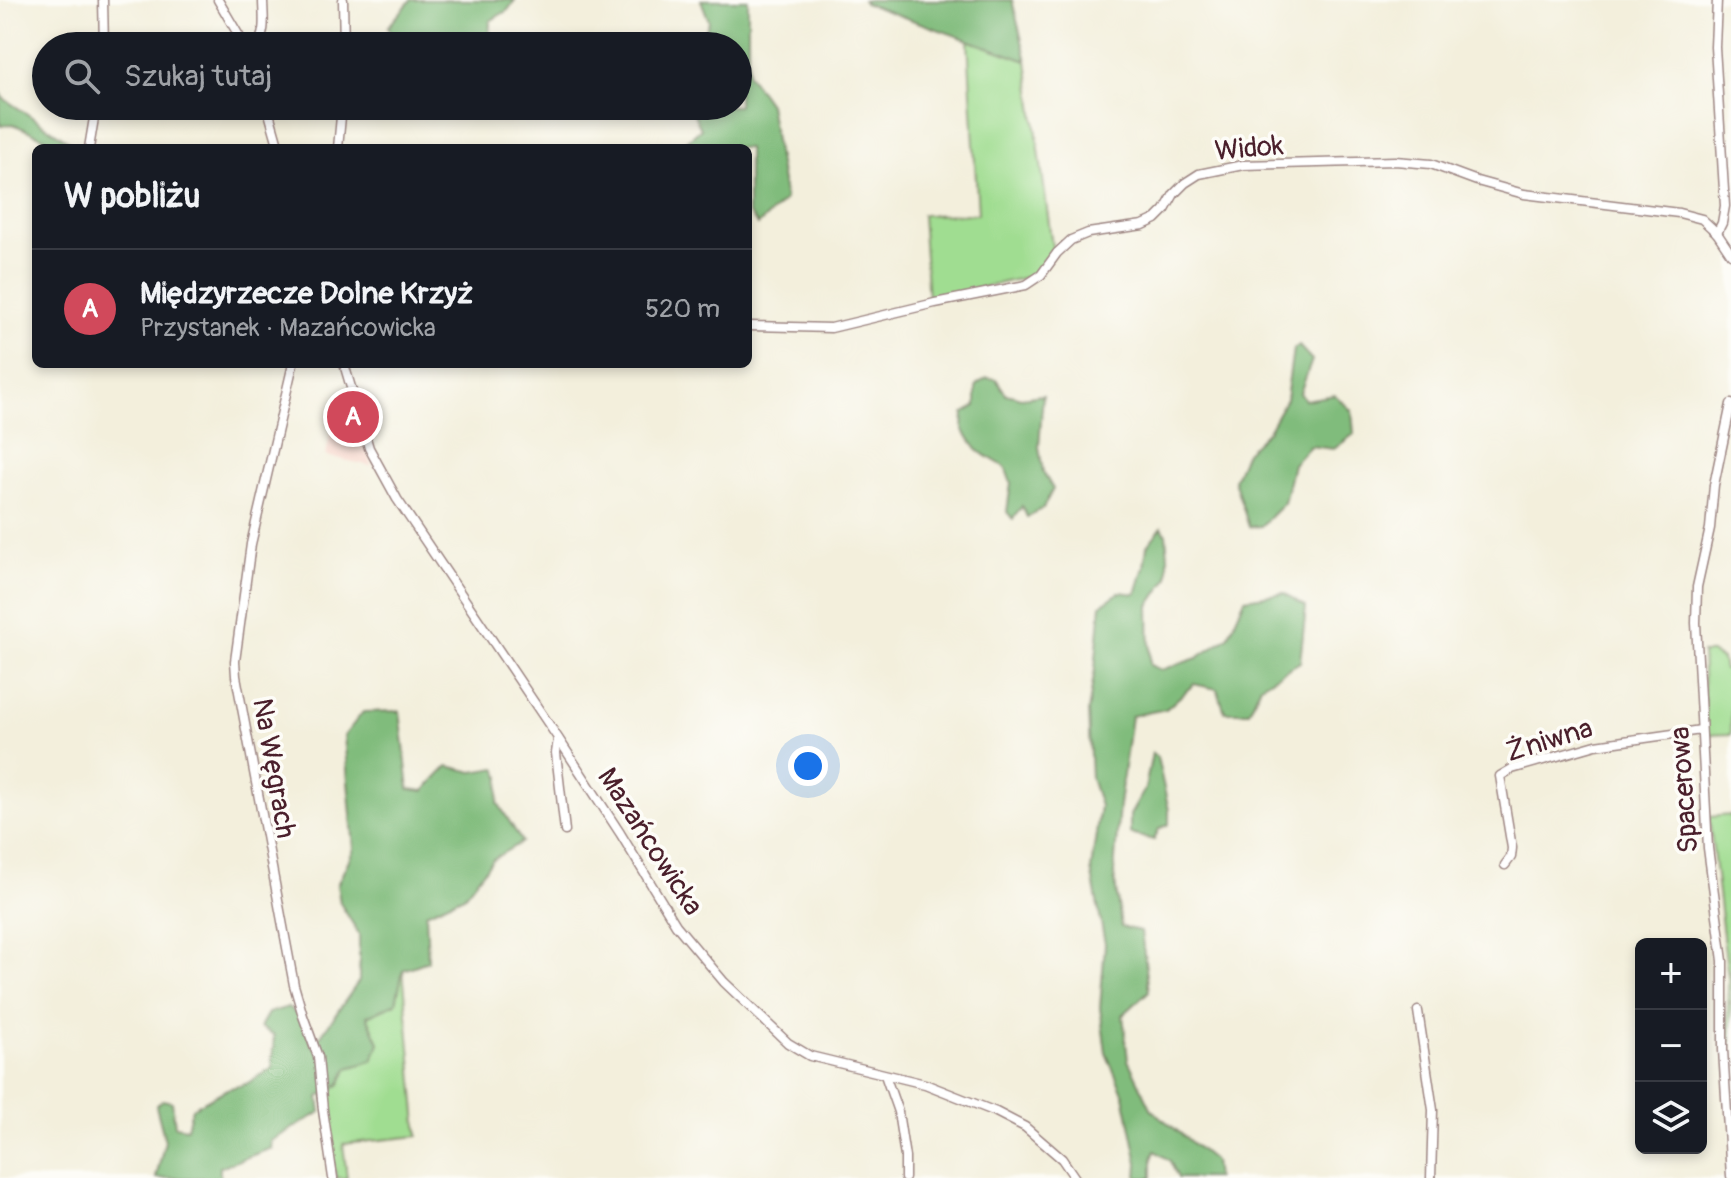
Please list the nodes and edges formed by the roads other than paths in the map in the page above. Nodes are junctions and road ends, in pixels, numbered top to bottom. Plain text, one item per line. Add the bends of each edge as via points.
1 (103, 0) edge
2 (218, 0) edge
3 (263, 0) edge
4 (343, 0) edge
5 (1717, 0) edge
6 (104, 32) edge
7 (237, 32) edge
8 (263, 32) edge
9 (344, 32) edge
10 (94, 120) edge
11 (271, 120) edge
12 (341, 120) edge
13 (90, 144) edge
14 (278, 144) edge
15 (338, 144) edge
16 (1717, 233) junction
17 (1731, 254) edge
18 (752, 326) edge
19 (292, 368) edge
20 (345, 368) edge
21 (1731, 404) edge
22 (1701, 730) junction
23 (558, 738) junction
24 (565, 831) dead end
25 (1505, 865) dead end
26 (1418, 1011) dead end
27 (885, 1075) junction
28 (1731, 1176) edge
29 (333, 1178) edge
30 (905, 1178) edge
31 (1075, 1178) edge
32 (1431, 1178) edge

1 - 6 street
2 - 7 street
3 - 8 street
4 - 9 street
5 - 16 street via 1725,206
10 - 13 street
11 - 14 street
12 - 15 street
16 - 17 street, Widok
16 - 18 street, Widok via 1702,219 1679,213 1524,194 1431,164 1243,165 1199,174 1174,194 1156,219 1143,225 1071,240 1026,285 831,328
19 - 29 street, Na Węgrach via 251,544 235,661 286,948 318,1057
20 - 23 street, Mazańcowicka via 369,448 383,475
21 - 22 street, Spacerowa via 1697,587
22 - 25 street, Żniwna via 1596,745 1500,776 1512,848
22 - 28 street, Spacerowa via 1708,848 1723,961
23 - 24 street
23 - 27 street, Mazańcowicka via 676,925 724,982 788,1043 810,1056
26 - 32 street via 1433,1110
27 - 30 street via 898,1112
27 - 31 street, Mazańcowicka via 925,1084 1025,1127 1062,1159

